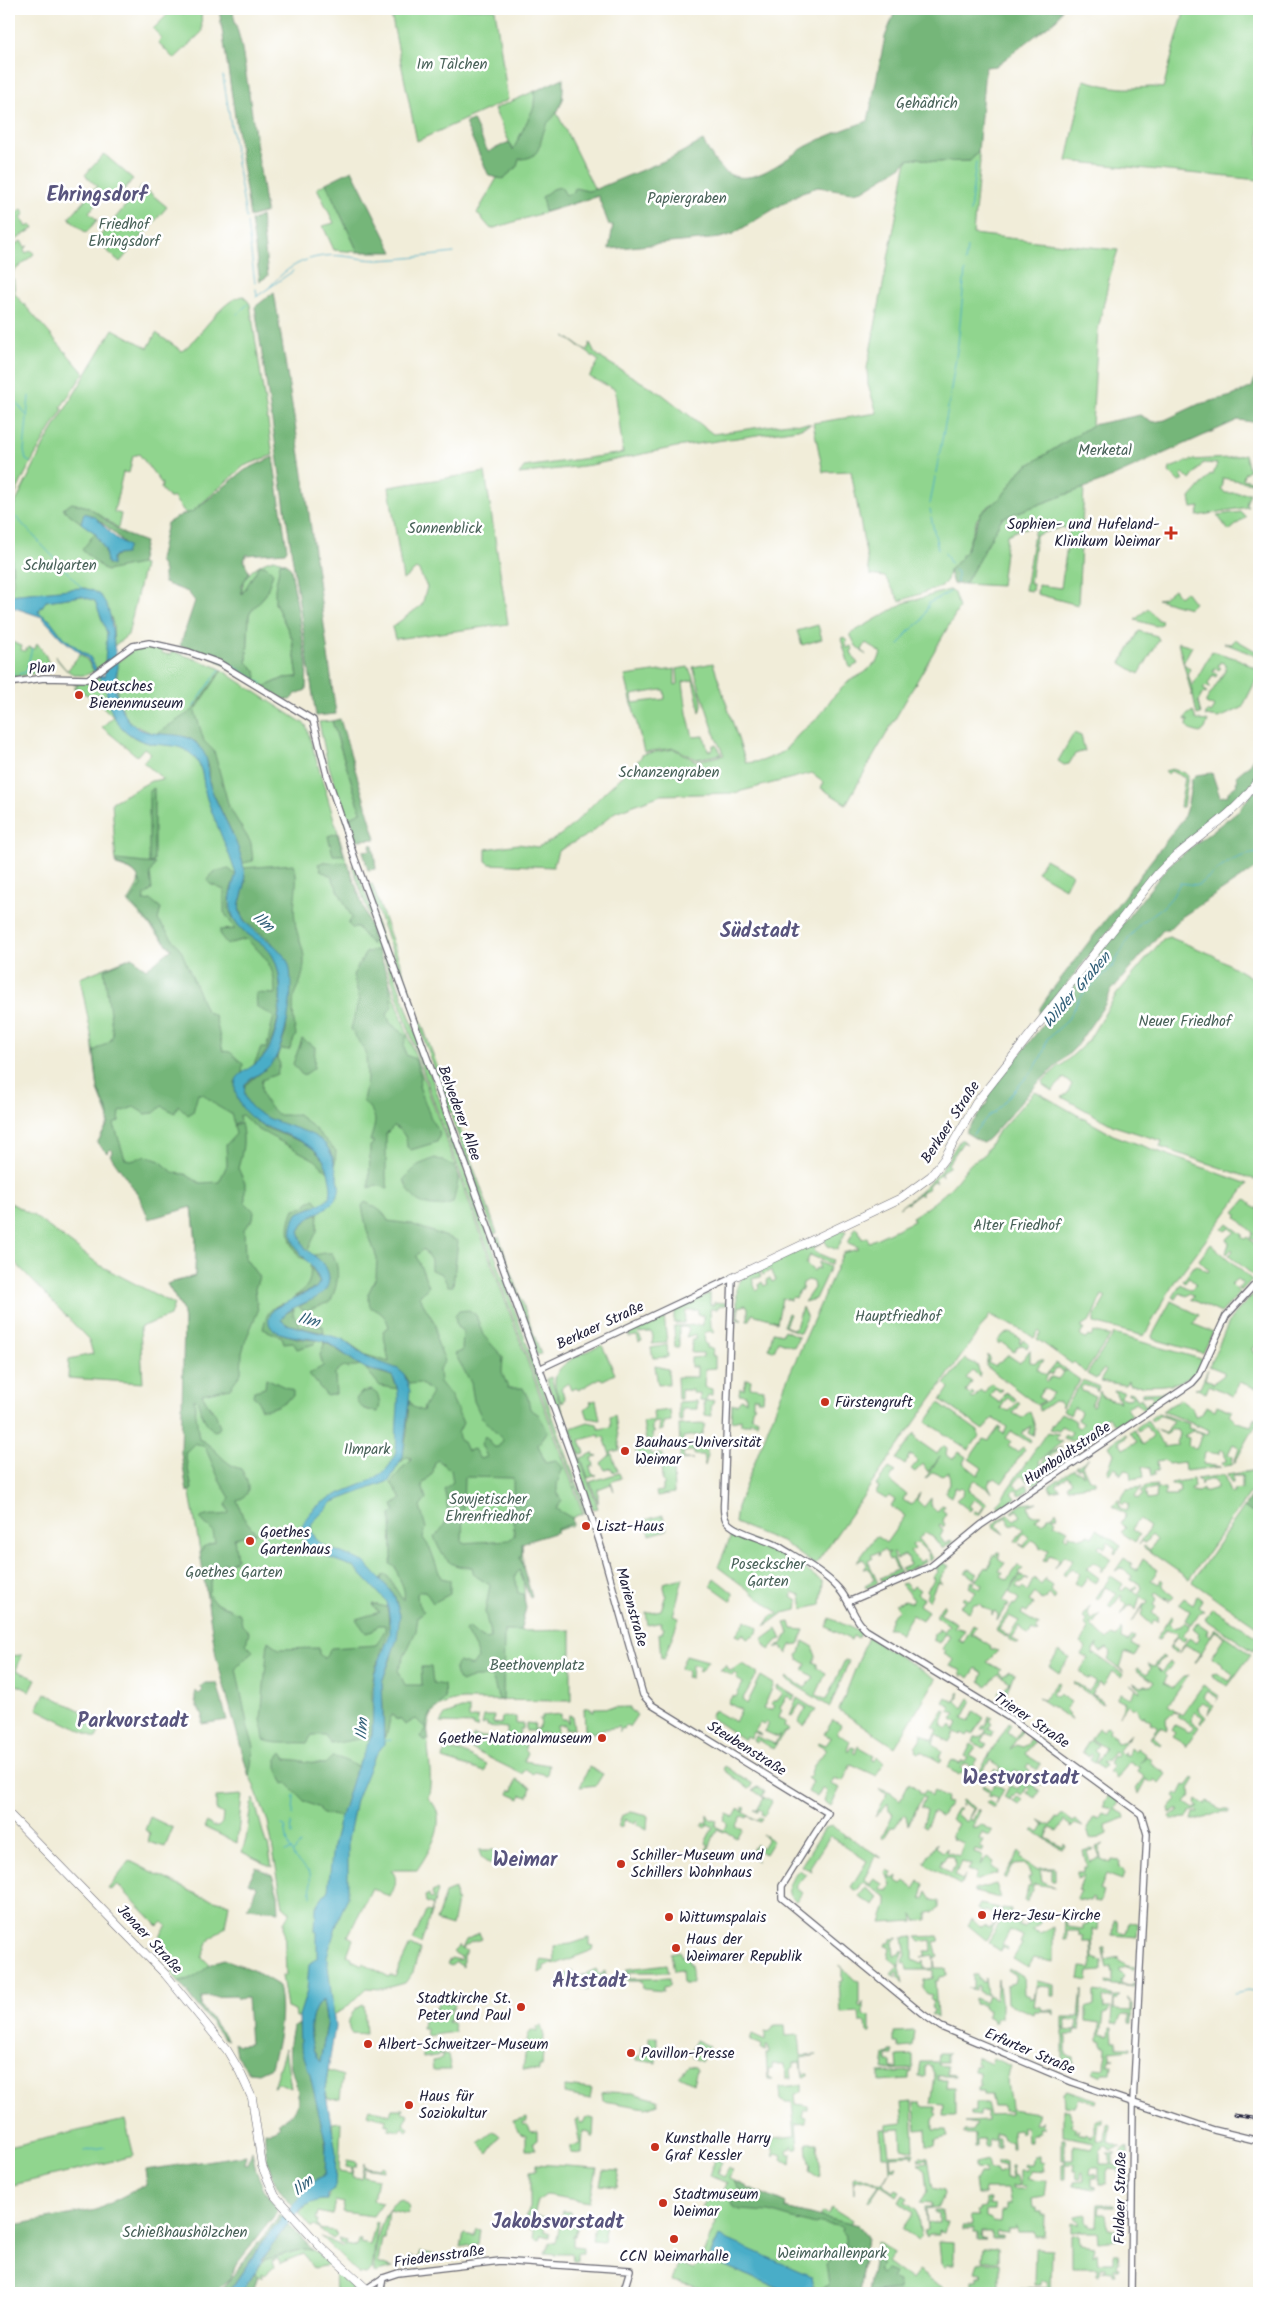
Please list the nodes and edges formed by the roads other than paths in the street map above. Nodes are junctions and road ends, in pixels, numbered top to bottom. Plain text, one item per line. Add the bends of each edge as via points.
1 (9, 683) edge
2 (313, 720) joint
3 (1259, 778) edge
4 (732, 1278) junction
5 (1259, 1280) edge
6 (539, 1369) junction
7 (591, 1512) joint
8 (848, 1602) junction
9 (652, 1705) joint
10 (9, 1814) edge
11 (784, 1902) joint
12 (252, 2098) joint
13 (1132, 2102) junction
14 (1259, 2141) edge
15 (383, 2278) junction
16 (368, 2291) edge
17 (380, 2293) edge
18 (623, 2293) edge
19 (1131, 2293) edge

1 - 2 street, Plan via 44,678 78,681 93,677 133,646 141,643 160,645 201,656 225,667
2 - 6 street, Belvederer Allee via 351,849
3 - 4 main road, Berkaer Straße via 1232,812 1175,855 1154,878 976,1103 931,1176 901,1198
4 - 6 street, Berkaer Straße
4 - 8 street, Trierer Straße via 725,1518 730,1525 777,1545 834,1584
5 - 8 street, Humboldtstraße via 1226,1316 1199,1375 1192,1383 981,1525 930,1567
6 - 7 street, Belvederer Allee
7 - 9 street, Marienstraße via 641,1690
8 - 13 street, Trierer Straße via 856,1620 866,1630 1008,1717 1141,1814 1148,1834
9 - 11 street, Steubenstraße via 828,1813 782,1886 780,1893
10 - 12 main road, Jenaer Straße via 184,1996 234,2061
11 - 13 street, Erfurter Straße via 932,2022 1052,2074
12 - 16 main road, Friedensstraße via 267,2182 304,2229
13 - 14 street, Erfurter Straße via 1214,2130
13 - 19 street, Fuldaer Straße
15 - 16 street, Friedensstraße
15 - 17 street
15 - 18 street, Friedensstraße via 407,2271 500,2262 630,2270

